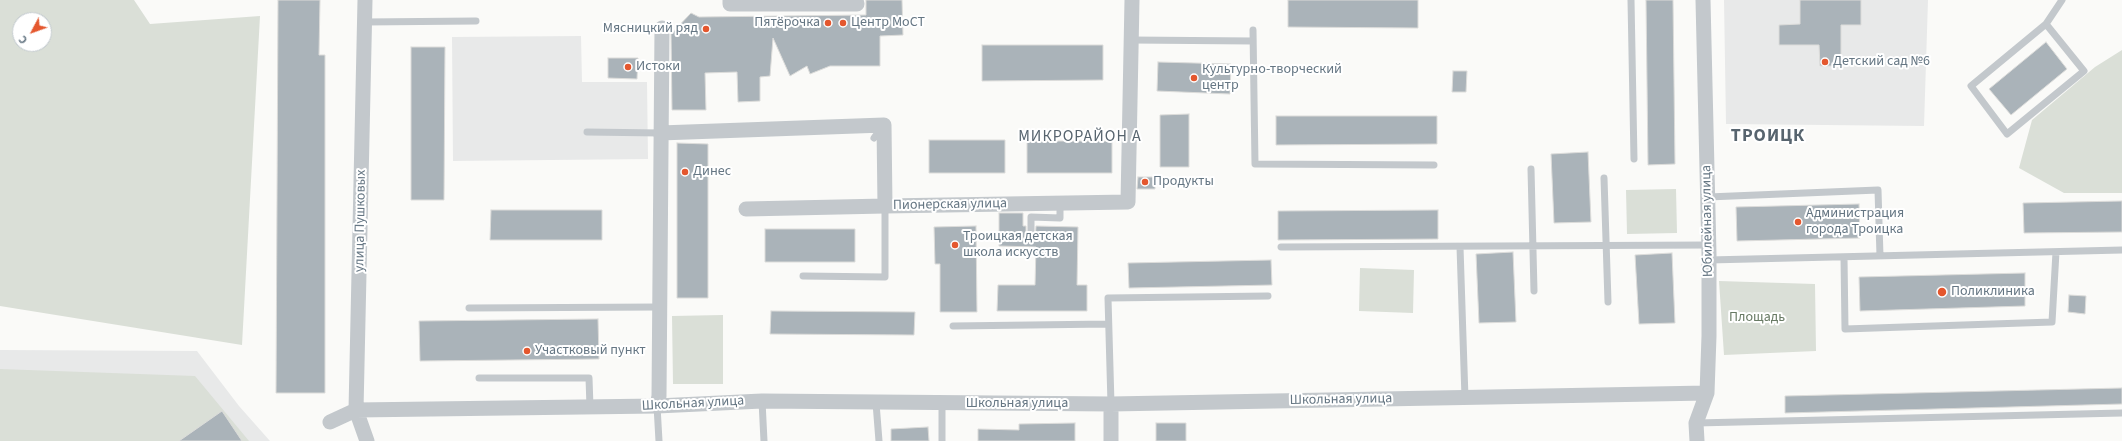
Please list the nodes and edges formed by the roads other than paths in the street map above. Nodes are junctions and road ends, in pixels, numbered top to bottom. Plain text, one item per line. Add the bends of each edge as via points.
1 (365, 0) edge
2 (730, 0) edge
3 (856, 0) edge
4 (1132, 0) edge
5 (1632, 0) edge
6 (1703, 0) edge
7 (2062, 0) edge
8 (476, 21) dead end
9 (365, 22) junction
10 (2046, 24) junction
11 (662, 28) dead end
12 (1253, 30) dead end
13 (1131, 40) junction
14 (1253, 41) junction
15 (884, 125) junction
16 (587, 132) dead end
17 (660, 133) junction
18 (874, 138) dead end
19 (1634, 159) dead end
20 (1434, 165) dead end
21 (1530, 169) dead end
22 (1604, 178) dead end
23 (1708, 197) junction
24 (1060, 203) junction
25 (885, 206) junction
26 (746, 209) dead end
27 (1031, 239) dead end
28 (1709, 245) junction
29 (1533, 246) junction
30 (1606, 246) junction
31 (1281, 247) dead end
32 (1460, 247) junction
33 (2122, 250) edge
34 (2056, 252) junction
35 (1880, 256) junction
36 (1844, 257) junction
37 (1709, 260) junction
38 (803, 276) dead end
39 (1534, 291) dead end
40 (1268, 296) dead end
41 (1608, 302) dead end
42 (659, 307) junction
43 (469, 308) dead end
44 (1108, 324) junction
45 (953, 326) dead end
46 (479, 378) dead end
47 (1707, 393) junction
48 (1465, 398) junction
49 (762, 401) junction
50 (876, 403) junction
51 (942, 404) junction
52 (1112, 404) junction
53 (657, 406) junction
54 (590, 407) junction
55 (356, 410) junction
56 (2122, 413) edge
57 (330, 422) dead end
58 (1696, 422) junction
59 (367, 441) edge
60 (659, 441) edge
61 (764, 441) edge
62 (879, 441) edge
63 (942, 441) edge
64 (1111, 441) edge
65 (1697, 441) edge

1 - 9 street, улица Пушковых
2 - 3 street via 730,4 857,4
4 - 13 street
5 - 19 lane
6 - 23 street, Юбилейная улица
7 - 10 lane
8 - 9 lane
9 - 55 street, улица Пушковых
10 - 10 lane via 2084,72 2007,134 1971,86
11 - 17 street
12 - 14 lane
13 - 14 lane
13 - 24 street, Пионерская улица via 1128,202
14 - 20 lane via 1255,164
15 - 17 street
15 - 18 lane
15 - 25 street, Пионерская улица
16 - 17 lane
17 - 42 street
21 - 29 lane
22 - 30 lane
23 - 28 street, Юбилейная улица
23 - 35 lane via 1878,190
24 - 25 street, Пионерская улица
24 - 27 lane via 1060,218 1031,217
25 - 26 street
25 - 38 lane via 885,277
28 - 30 lane
28 - 37 street, Юбилейная улица
29 - 30 lane
29 - 32 lane
29 - 39 lane
30 - 41 lane
31 - 32 lane
32 - 48 lane
33 - 34 lane
34 - 35 lane
34 - 36 lane via 2052,322 1845,329
35 - 36 lane
36 - 37 lane
37 - 47 street, Юбилейная улица
40 - 44 lane via 1108,298
42 - 43 lane
42 - 53 street
44 - 45 lane
44 - 52 lane
46 - 54 lane via 588,378
47 - 48 street, Школьная улица
47 - 58 street, Юбилейная улица
48 - 52 street, Школьная улица
49 - 50 street, Школьная улица
49 - 53 street, Школьная улица
49 - 61 lane
50 - 51 street, Школьная улица
50 - 62 lane
51 - 52 street, Школьная улица
51 - 63 lane
52 - 64 street
53 - 54 street, Школьная улица
53 - 60 lane
54 - 55 street, Школьная улица
55 - 57 street, Школьная улица
55 - 59 street, улица Пушковых
56 - 58 lane
58 - 65 street, Юбилейная улица

